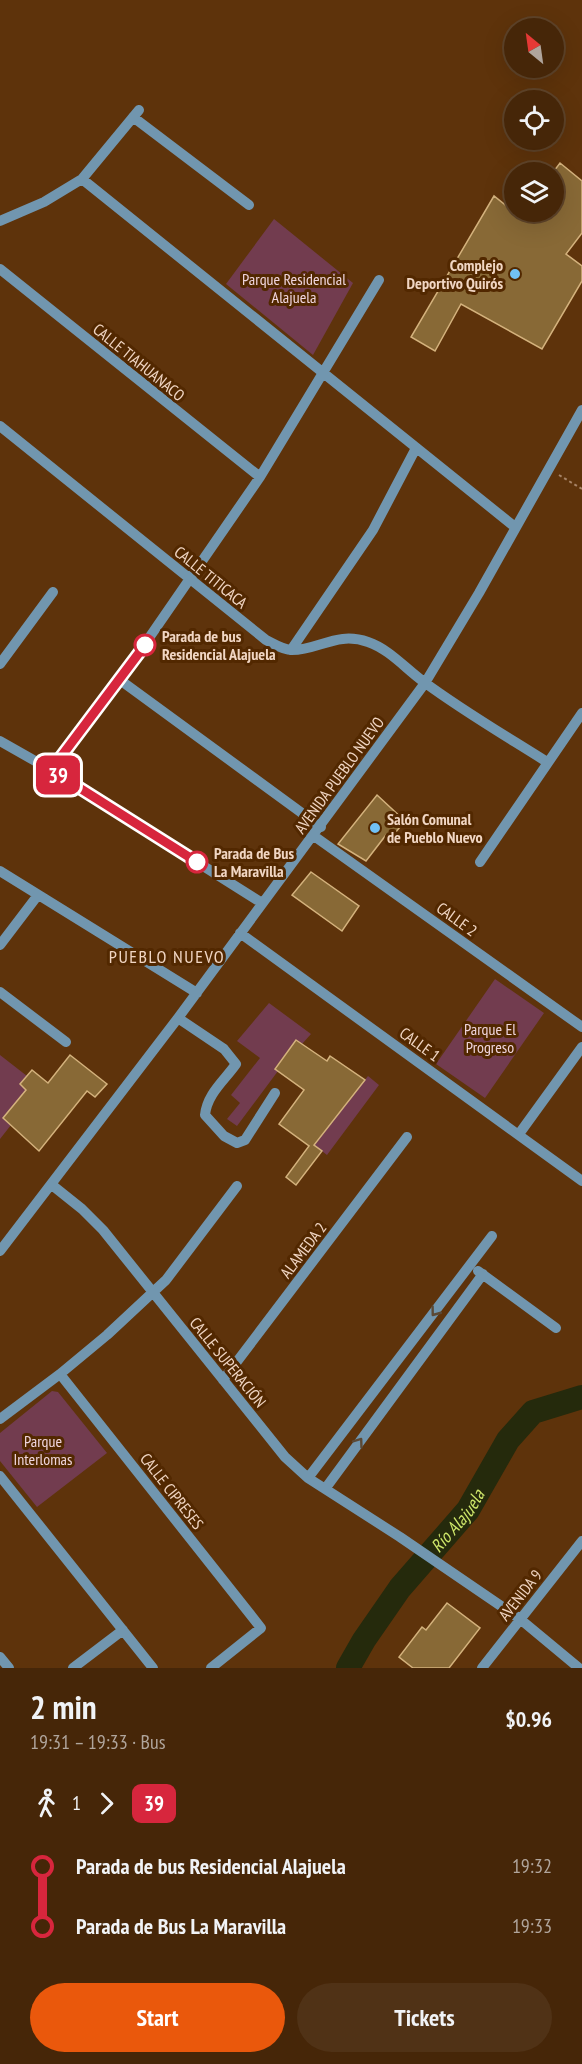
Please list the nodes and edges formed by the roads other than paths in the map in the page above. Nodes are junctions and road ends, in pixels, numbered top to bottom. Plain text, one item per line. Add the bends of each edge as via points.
1 (82, 179) junction
2 (249, 205) dead end
3 (0, 220) edge
4 (0, 269) edge
5 (379, 280) dead end
6 (323, 373) junction
7 (582, 410) edge
8 (0, 426) edge
9 (416, 448) junction
10 (260, 477) junction
11 (515, 526) junction
12 (191, 579) junction
13 (53, 592) dead end
14 (291, 650) junction
15 (0, 664) edge
16 (120, 680) junction
17 (425, 683) junction
18 (582, 713) edge
19 (0, 741) edge
20 (547, 762) junction
21 (51, 770) junction
22 (317, 832) junction
23 (480, 862) dead end
24 (0, 871) edge
25 (38, 895) junction
26 (262, 903) junction
27 (240, 933) junction
28 (0, 945) edge
29 (0, 992) edge
30 (197, 993) junction
31 (178, 1018) junction
32 (582, 1027) edge
33 (66, 1042) dead end
34 (582, 1047) edge
35 (275, 1093) dead end
36 (519, 1134) junction
37 (407, 1137) dead end
38 (582, 1181) edge
39 (52, 1185) junction
40 (237, 1186) dead end
41 (492, 1236) dead end
42 (0, 1251) edge
43 (471, 1265) junction
44 (483, 1274) junction
45 (153, 1292) junction
46 (556, 1328) dead end
47 (60, 1374) junction
48 (223, 1380) junction
49 (0, 1419) edge
50 (0, 1476) edge
51 (308, 1478) junction
52 (324, 1489) junction
53 (582, 1541) edge
54 (520, 1619) junction
55 (123, 1630) junction
56 (0, 1657) edge
57 (9, 1668) edge
58 (74, 1668) edge
59 (153, 1668) edge
60 (211, 1668) edge
61 (482, 1668) edge
62 (579, 1668) edge

1 - 2 street via 136,113
1 - 3 street via 44,202
1 - 6 street
4 - 10 street, CALLE TIAHUANACO
5 - 6 street
6 - 9 street
6 - 10 street
7 - 11 street, AVENIDA PUEBLO NUEVO
8 - 12 street, CALLE TITICACA
9 - 11 street
9 - 14 street via 373,530
10 - 12 street
11 - 17 street, AVENIDA PUEBLO NUEVO
12 - 14 street, CALLE TITICACA via 266,640
12 - 16 street
13 - 15 street
14 - 17 street via 329,640 349,638 368,642
16 - 21 street
16 - 22 street
17 - 20 street
17 - 22 street, AVENIDA PUEBLO NUEVO
18 - 20 street
19 - 21 street
20 - 23 street
21 - 26 street
22 - 26 street, AVENIDA PUEBLO NUEVO
22 - 32 street, CALLE 2
24 - 25 street
25 - 28 street
25 - 30 street
26 - 27 street, AVENIDA PUEBLO NUEVO
27 - 30 street, AVENIDA PUEBLO NUEVO
27 - 36 street, CALLE 1
29 - 33 street
30 - 31 street, AVENIDA PUEBLO NUEVO
31 - 35 street via 224,1049 236,1064 206,1107 205,1115 224,1136 237,1143 245,1140
31 - 39 street, AVENIDA PUEBLO NUEVO
34 - 36 street
36 - 38 street, CALLE 1
37 - 48 street, ALAMEDA 2
39 - 42 street, AVENIDA PUEBLO NUEVO
39 - 45 street, CALLE SUPERACIÓN via 98,1224
40 - 45 street
41 - 43 street
43 - 44 street
43 -> 51 street
44 - 46 street
52 -> 44 street
45 - 47 street
45 - 48 street, CALLE SUPERACIÓN
47 - 49 street
47 - 60 street, CALLE CIPRESES via 261,1628
48 - 51 street, CALLE SUPERACIÓN via 285,1457
50 - 55 street
51 - 52 street, CALLE SUPERACIÓN
52 - 54 street, CALLE SUPERACIÓN
53 - 54 street, AVENIDA 9
54 - 61 street, AVENIDA 9
54 - 62 street, CALLE SUPERACIÓN
55 - 58 street
55 - 59 street
56 - 57 street

